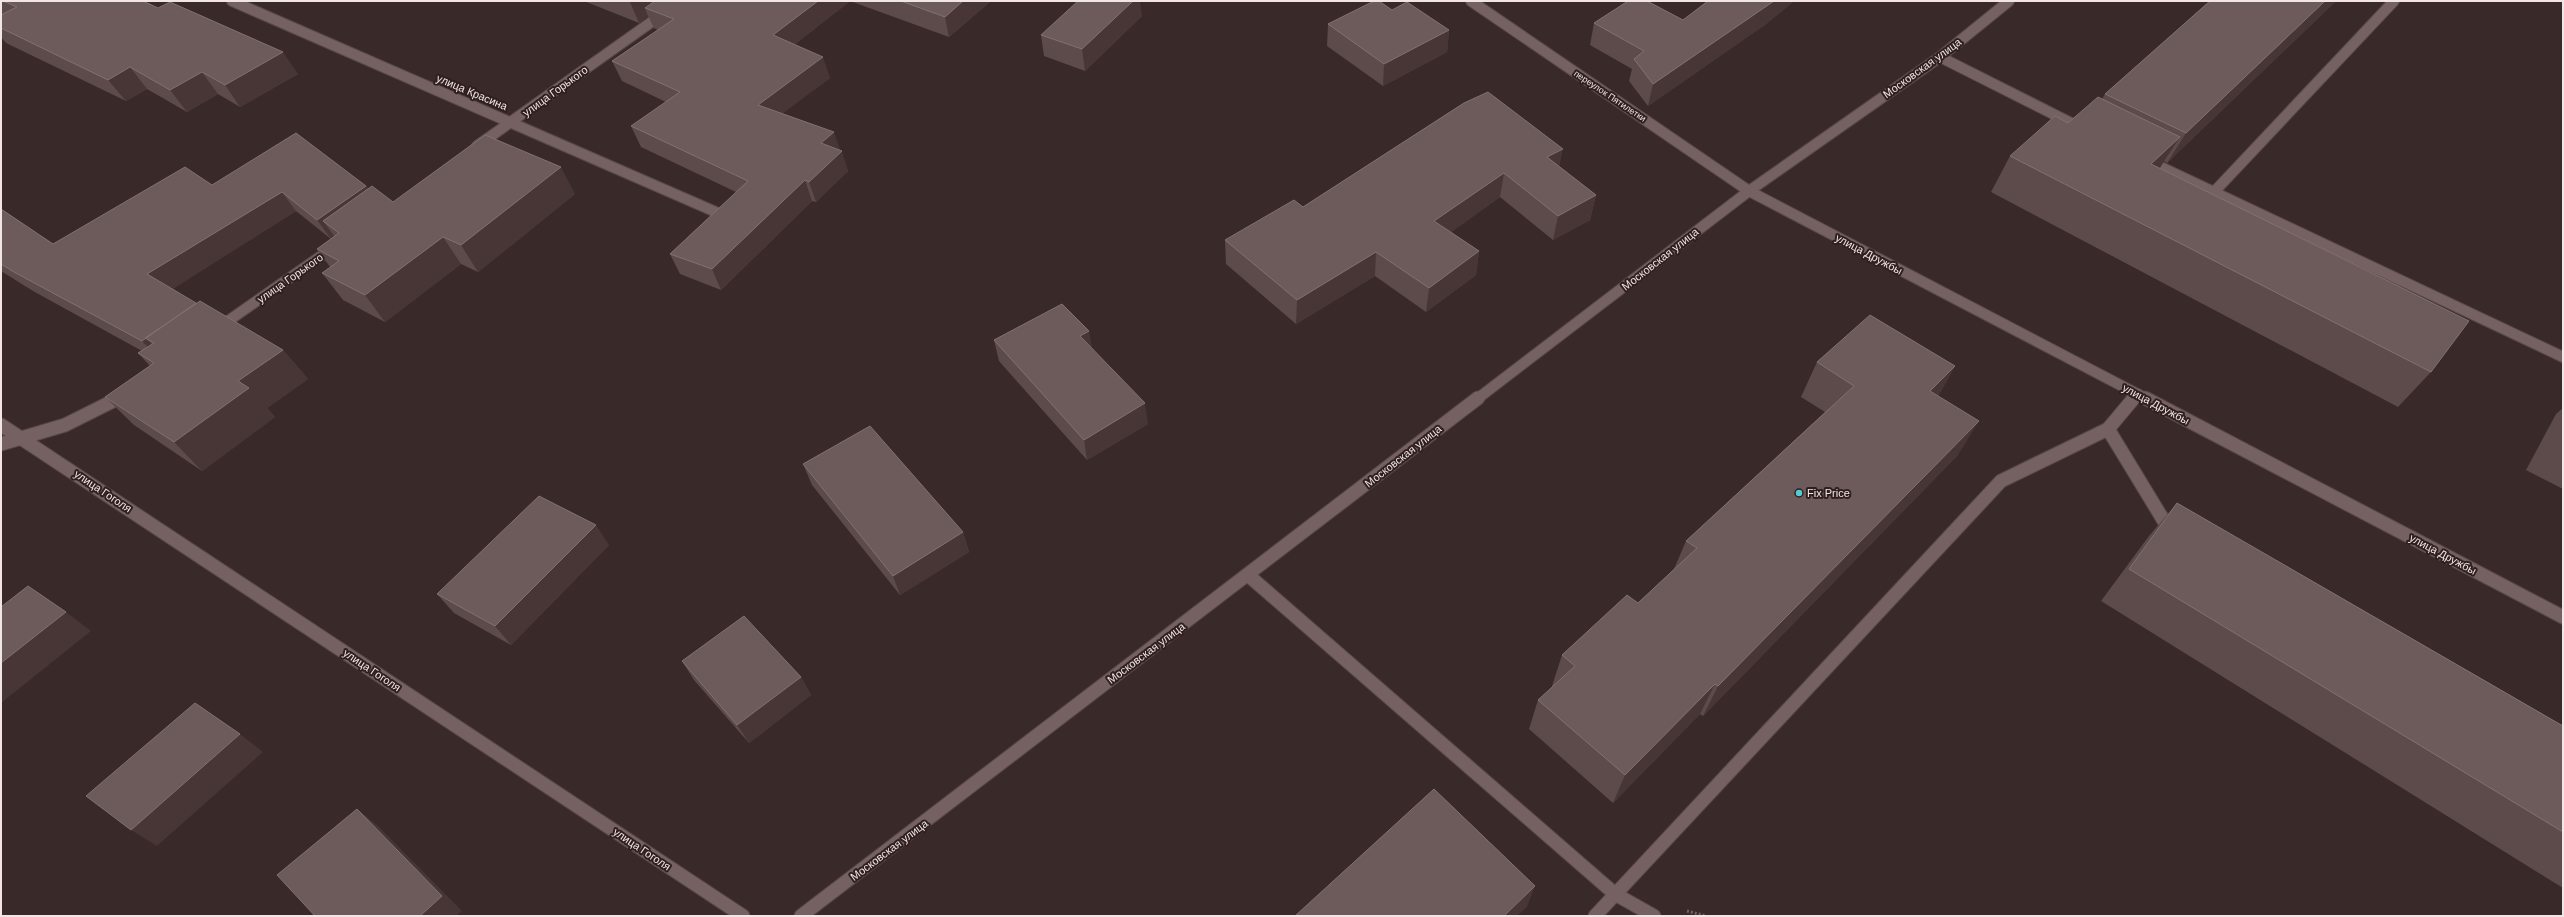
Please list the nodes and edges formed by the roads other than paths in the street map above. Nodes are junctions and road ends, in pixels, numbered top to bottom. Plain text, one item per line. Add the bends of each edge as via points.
1 (232, 1) edge
2 (681, 1) edge
3 (1471, 1) edge
4 (2009, 1) edge
5 (2394, 1) edge
6 (1940, 57) junction
7 (511, 122) junction
8 (2094, 134) edge
9 (466, 154) edge
10 (2136, 155) edge
11 (1749, 191) junction
12 (2213, 193) junction
13 (725, 216) edge
14 (344, 240) edge
15 (208, 335) edge
16 (2563, 357) edge
17 (131, 389) edge
18 (2138, 394) junction
19 (1, 425) edge
20 (2108, 429) junction
21 (25, 439) junction
22 (1, 444) edge
23 (2185, 533) edge
24 (1248, 575) junction
25 (2563, 617) edge
26 (1615, 894) junction
27 (743, 916) edge
28 (802, 916) edge
29 (1594, 916) edge
30 (1654, 916) edge

1 - 7 street, улица Красина
2 - 7 street, улица Горького
3 - 11 street, переулок Пятилетки
4 - 6 street, Московская улица
5 - 12 street
6 - 8 street
6 - 11 street, Московская улица
7 - 9 street, улица Горького
7 - 13 street, улица Красина
10 - 12 street
11 - 18 street, улица Дружбы
11 - 24 street, Московская улица
12 - 16 street
14 - 15 street, улица Горького
17 - 21 street via 105,407
18 - 20 street
18 - 25 street, улица Дружбы
19 - 21 street, улица Гоголя
20 - 23 street via 2164,521
20 - 26 street via 2001,481
21 - 22 street
21 - 27 street, улица Гоголя
24 - 26 street
24 - 28 street, Московская улица
26 - 29 street
26 - 30 street

